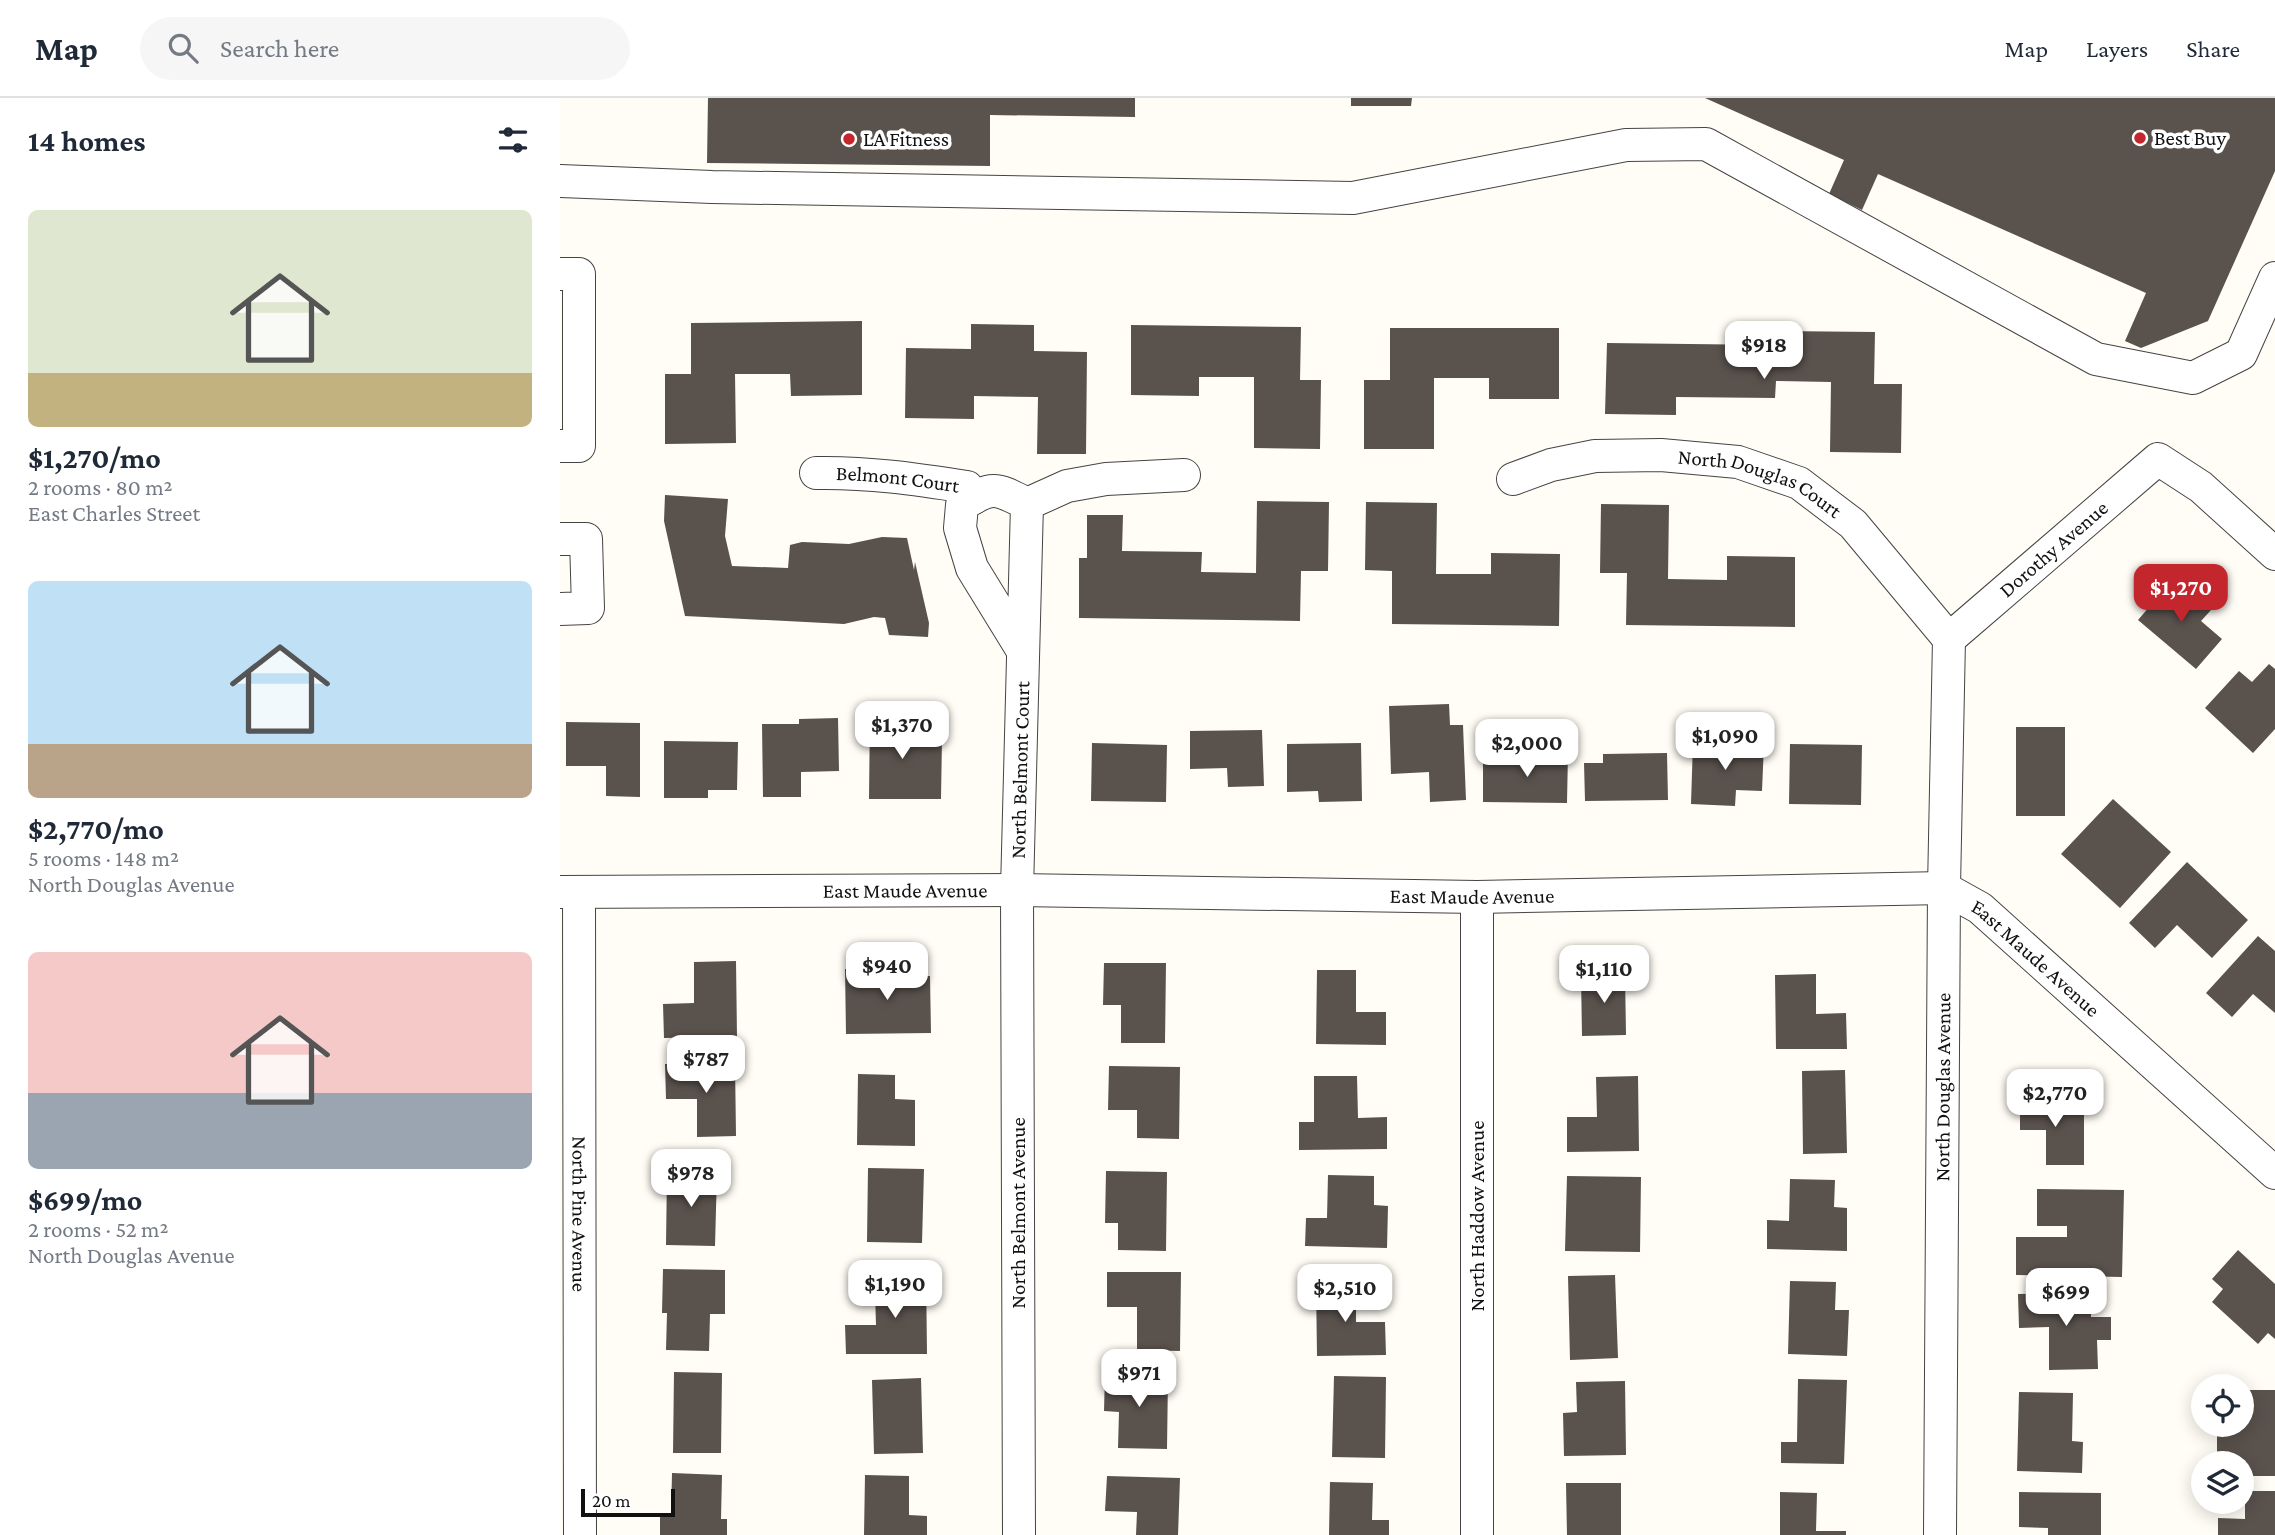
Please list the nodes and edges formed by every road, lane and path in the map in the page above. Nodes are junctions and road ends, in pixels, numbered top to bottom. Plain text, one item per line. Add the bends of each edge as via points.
1 (560, 181) edge
2 (560, 274) edge
3 (2275, 278) edge
4 (560, 446) edge
5 (816, 473) dead end
6 (1184, 475) dead end
7 (1513, 479) dead end
8 (974, 498) junction
9 (1027, 504) junction
10 (560, 539) edge
11 (2275, 554) edge
12 (560, 609) edge
13 (1949, 639) junction
14 (1023, 651) junction
15 (1944, 888) junction
16 (1017, 890) junction
17 (570, 892) edge
18 (1477, 897) junction
19 (2275, 1173) edge
20 (580, 1535) edge
21 (1019, 1535) edge
22 (1477, 1535) edge
23 (1940, 1535) edge

1 - 3 street via 1353,198 1626,145 1706,144 2096,359 2193,378 2241,354
2 - 4 street via 579,274 579,446
5 - 8 street, Belmont Court via 855,472 967,486
6 - 9 street via 1067,485
7 - 13 street, North Douglas Court via 1595,456 1661,455 1738,462 1799,484 1853,524
8 - 9 street via 1001,490
8 - 14 street, North Belmont Court via 962,505 960,528 972,568
9 - 14 street, North Belmont Court
10 - 12 street via 586,539 588,608
11 - 13 street, Dorothy Avenue via 2201,486 2158,460
13 - 15 street, North Douglas Avenue
14 - 16 street, North Belmont Court
15 - 18 street, East Maude Avenue
15 - 19 street, East Maude Avenue via 1980,908
15 - 23 street, North Douglas Avenue
16 - 17 street, East Maude Avenue
16 - 18 street, East Maude Avenue
16 - 21 street, North Belmont Avenue
17 - 20 street, North Pine Avenue
18 - 22 street, North Haddow Avenue

